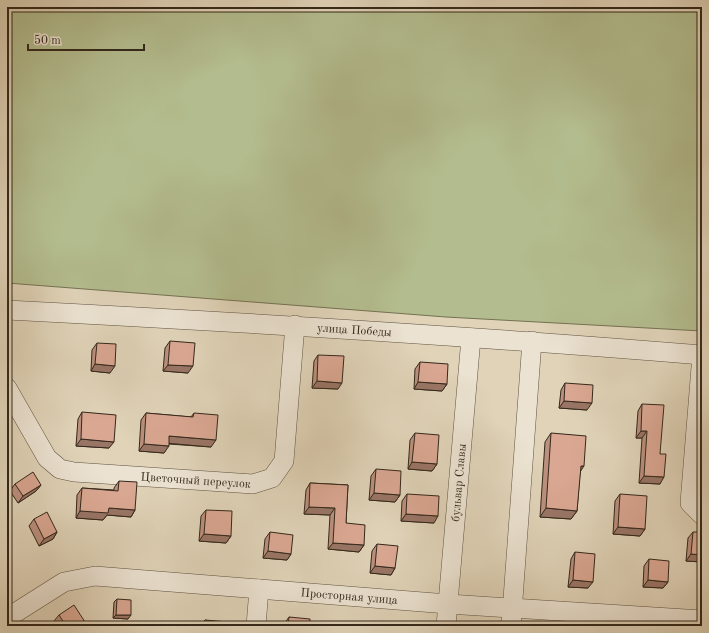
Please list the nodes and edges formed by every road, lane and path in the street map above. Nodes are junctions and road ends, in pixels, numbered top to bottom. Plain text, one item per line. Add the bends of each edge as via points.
1 (7, 310) edge
2 (295, 325) junction
3 (471, 338) junction
4 (532, 341) junction
5 (702, 355) edge
6 (7, 388) edge
7 (702, 515) edge
8 (259, 589) junction
9 (448, 604) junction
10 (511, 617) edge
11 (7, 618) edge
12 (702, 620) edge
13 (256, 626) edge
14 (446, 626) edge

1 - 2 street, улица Победы
2 - 3 street, улица Победы
2 - 6 street, Цветочный переулок via 284,461 272,478 253,484 60,469 47,458
3 - 4 street, улица Победы
3 - 9 street, бульвар Славы
4 - 5 street, улица Победы
4 - 10 street
5 - 7 street via 690,503
8 - 9 street, Просторная улица
8 - 11 street, Просторная улица via 95,576 64,582
8 - 13 street
9 - 10 street, Просторная улица
9 - 14 street, бульвар Славы
10 - 12 street, Просторная улица

